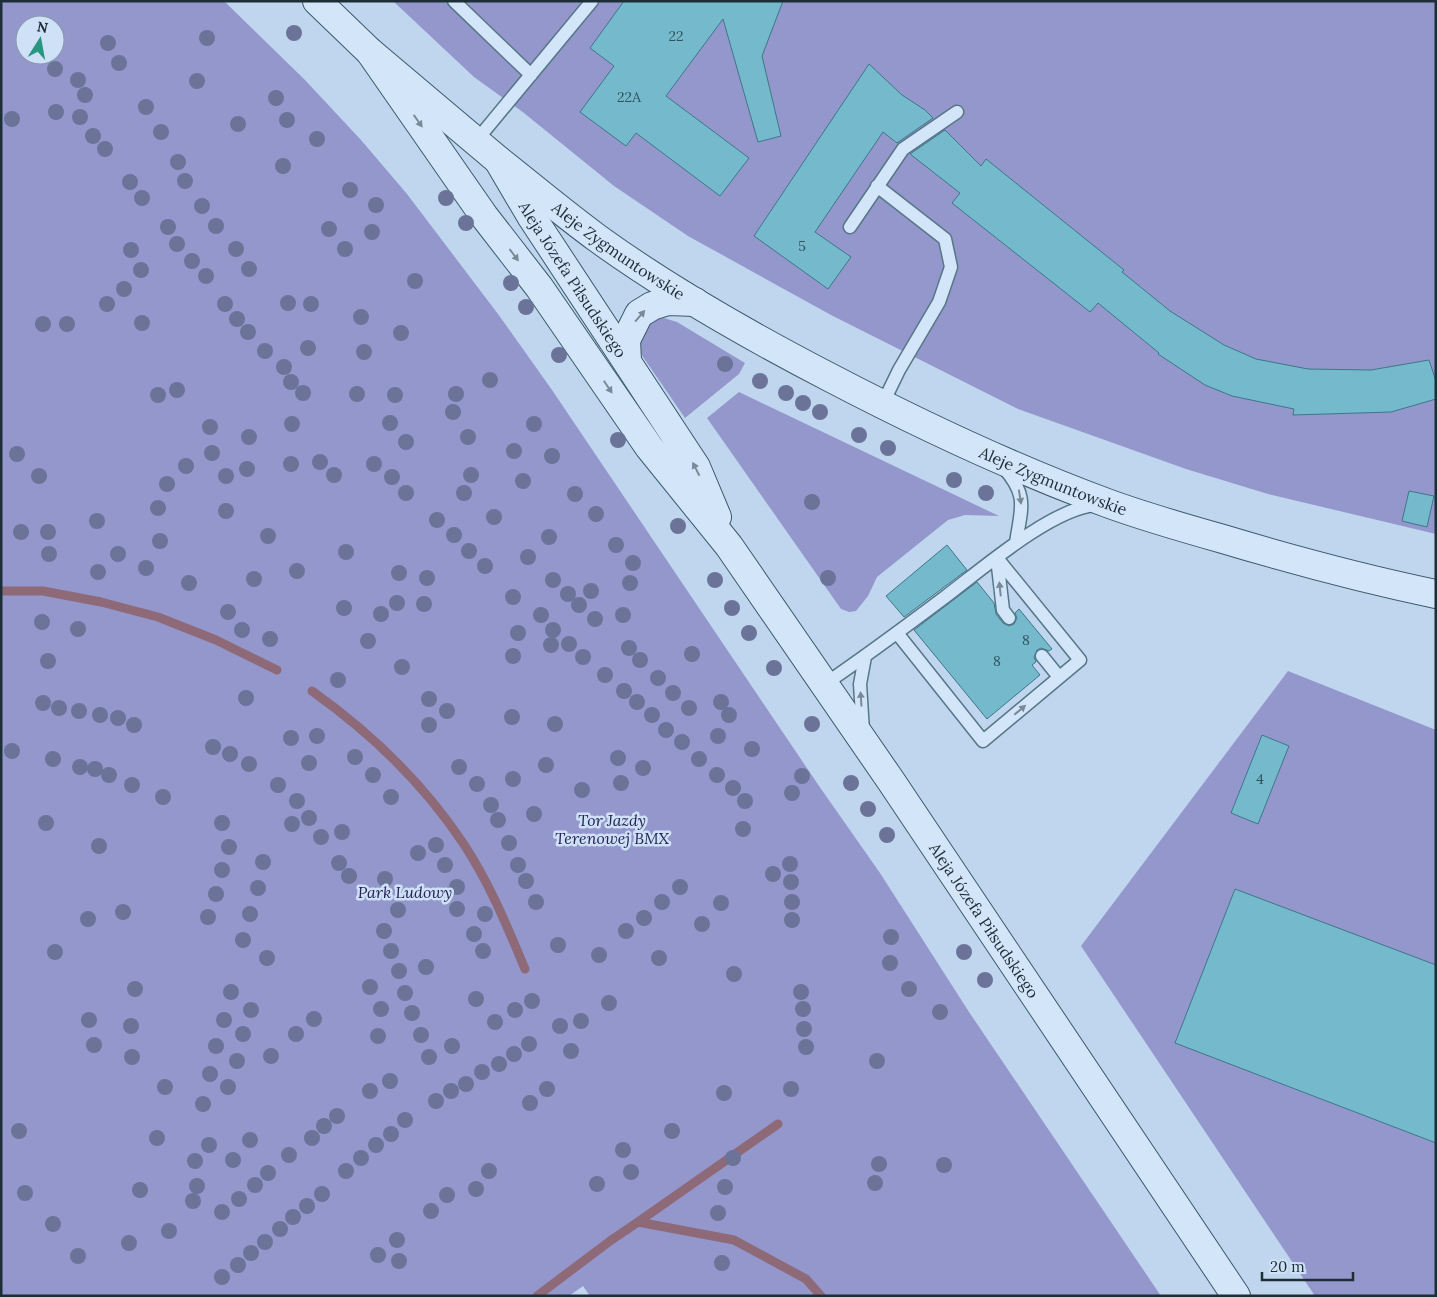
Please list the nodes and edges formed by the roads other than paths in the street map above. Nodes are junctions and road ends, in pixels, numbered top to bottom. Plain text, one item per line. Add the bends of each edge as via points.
1 (317, 1) edge
2 (454, 1) edge
3 (592, 1) edge
4 (370, 52) junction
5 (531, 75) junction
6 (957, 112) dead end
7 (476, 141) junction
8 (498, 160) junction
9 (878, 186) junction
10 (850, 227) dead end
11 (695, 302) junction
12 (627, 361) junction
13 (882, 405) junction
14 (994, 458) junction
15 (1108, 504) junction
16 (1016, 544) junction
17 (729, 546) junction
18 (997, 558) junction
19 (1436, 594) edge
20 (1009, 618) dead end
21 (897, 633) junction
22 (1042, 656) dead end
23 (865, 657) junction
24 (1059, 677) junction
25 (825, 684) junction
26 (864, 741) junction
27 (1236, 1296) edge

1 - 4 street, Aleja Józefa Piłsudskiego
2 - 5 lane
3 - 5 lane
4 - 7 street, Aleja Józefa Piłsudskiego
4 -> 17 street, Aleja Józefa Piłsudskiego via 649,447
5 - 7 lane
6 - 9 lane via 903,149
7 - 8 street, Aleja Józefa Piłsudskiego
8 - 11 street, Aleje Zygmuntowskie via 597,238
8 - 12 street, Aleja Józefa Piłsudskiego
9 - 10 lane
9 - 13 lane via 945,239 951,267 939,302
12 -> 11 street, Aleje Zygmuntowskie via 626,340 639,314 668,301
11 - 13 street, Aleje Zygmuntowskie
17 -> 12 street, Aleja Józefa Piłsudskiego via 696,467
13 - 14 street, Aleje Zygmuntowskie
14 - 15 street, Aleje Zygmuntowskie
14 -> 16 lane via 1010,475 1022,498
15 - 16 lane via 1078,508
15 - 19 street, Aleje Zygmuntowskie via 1287,558
16 - 18 lane
17 - 25 street, Aleja Józefa Piłsudskiego
20 -> 18 lane via 1003,610
18 - 21 lane
18 - 24 lane via 1080,660
21 - 23 lane
21 -> 24 lane via 983,741
22 - 24 lane
23 - 25 lane
26 -> 23 lane via 860,684
25 - 26 street, Aleja Józefa Piłsudskiego
26 - 27 street, Aleja Józefa Piłsudskiego

